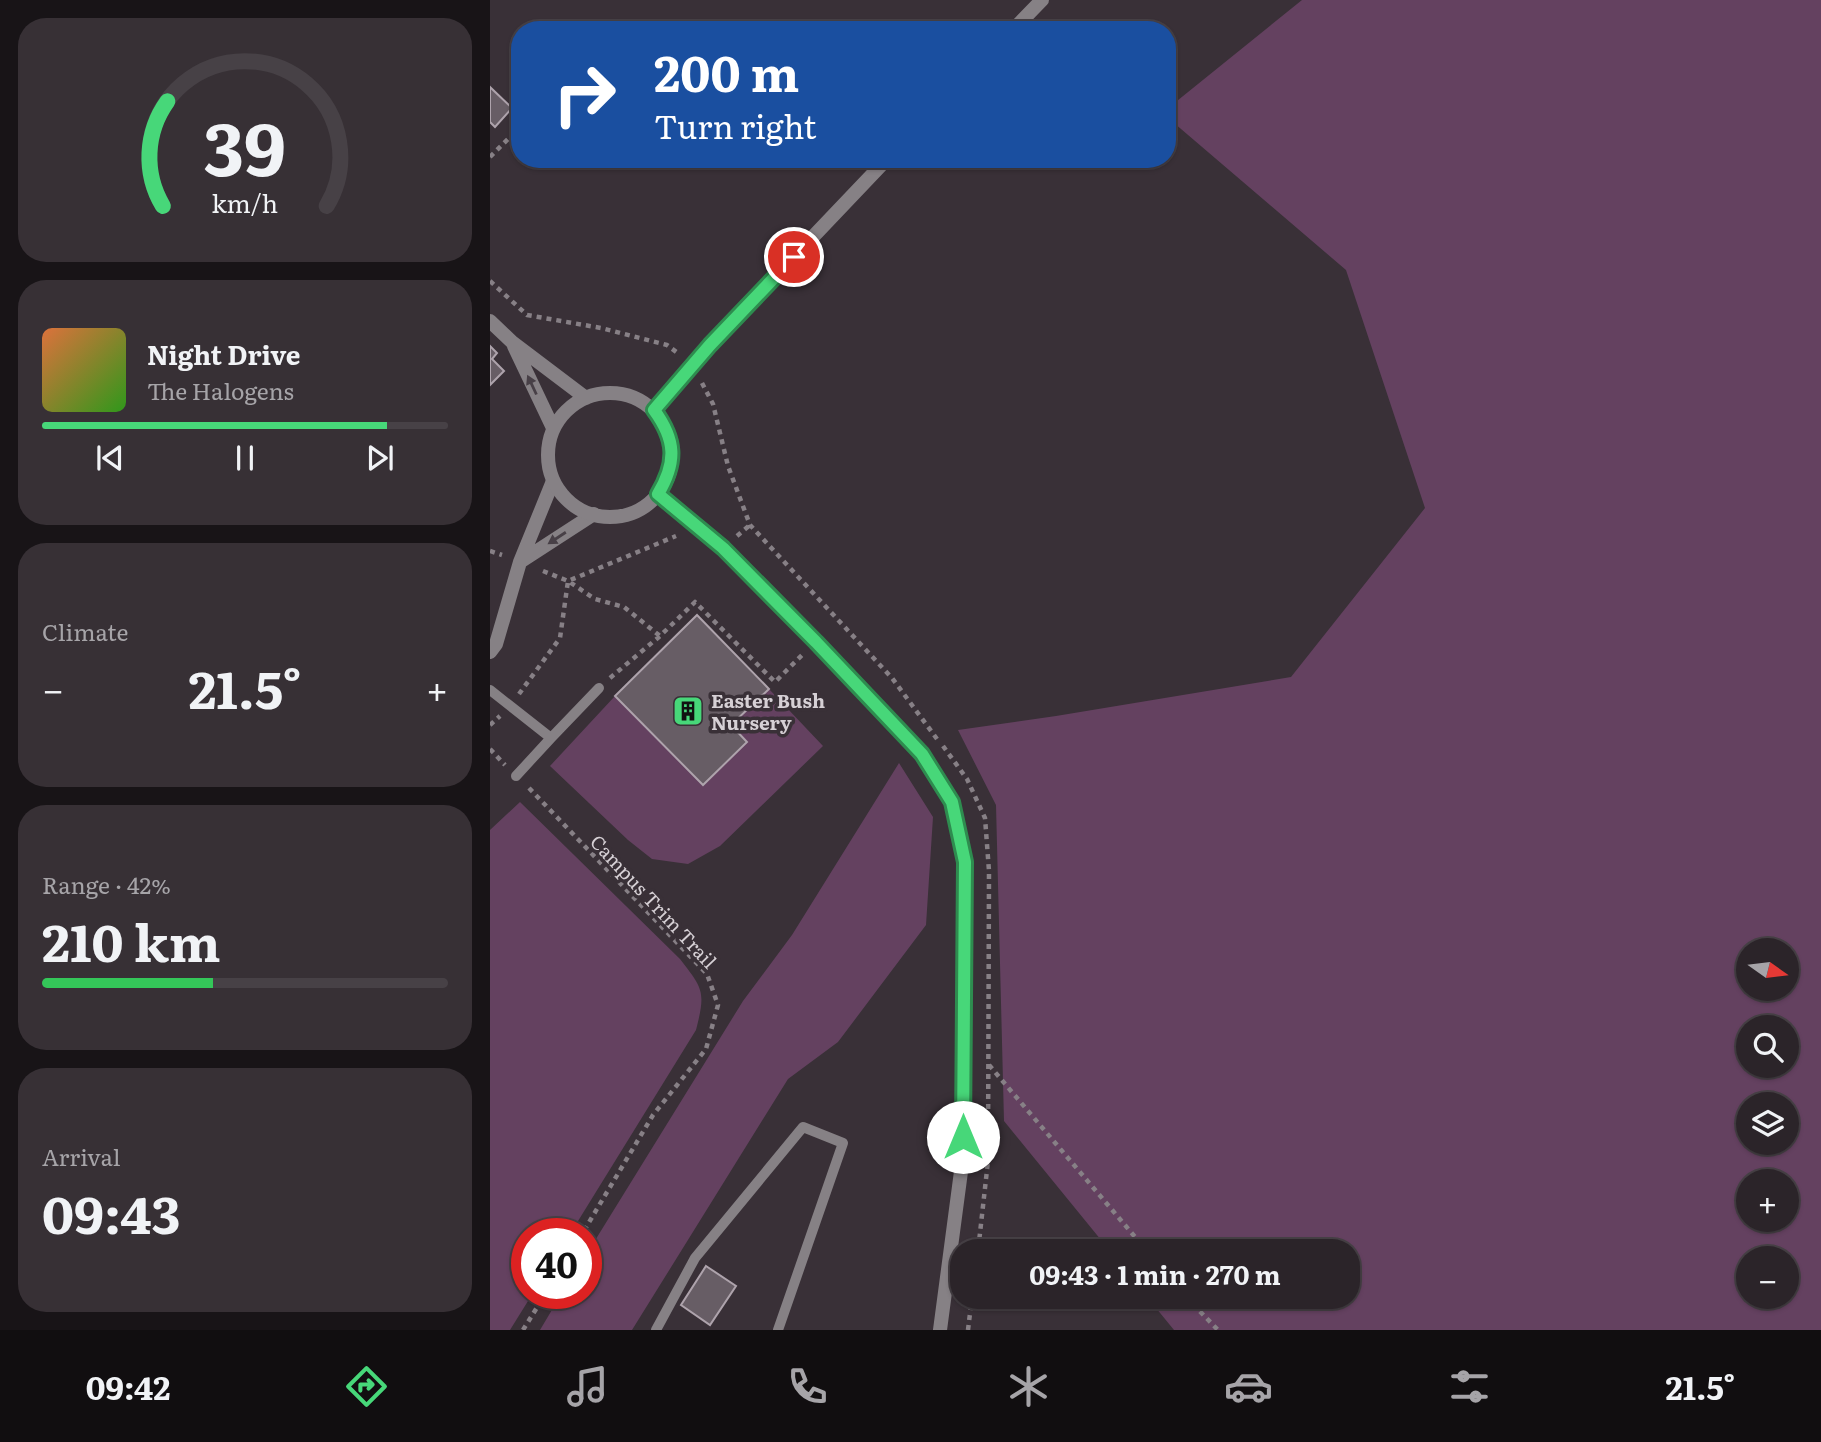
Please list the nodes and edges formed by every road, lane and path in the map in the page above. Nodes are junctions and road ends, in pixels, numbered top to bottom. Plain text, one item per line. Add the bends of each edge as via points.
1 (1042, 0) edge
2 (1022, 21) edge
3 (511, 136) edge
4 (490, 157) edge
5 (878, 168) edge
6 (490, 281) edge
7 (490, 321) edge
8 (512, 342) junction
9 (692, 364) junction
10 (586, 398) junction
11 (654, 410) junction
12 (553, 428) junction
13 (553, 481) junction
14 (658, 494) junction
15 (594, 514) junction
16 (750, 525) junction
17 (684, 541) dead end
18 (723, 548) junction
19 (490, 551) edge
20 (520, 562) junction
21 (568, 580) junction
22 (660, 636) junction
23 (816, 642) junction
24 (490, 652) edge
25 (599, 688) joint
26 (490, 690) edge
27 (510, 706) junction
28 (490, 725) edge
29 (551, 738) junction
30 (490, 749) edge
31 (516, 776) junction
32 (988, 1064) junction
33 (592, 1218) edge
34 (979, 1239) edge
35 (1137, 1239) edge
36 (536, 1309) edge
37 (971, 1309) edge
38 (1198, 1309) edge
39 (523, 1330) edge
40 (656, 1330) edge
41 (778, 1330) edge
42 (940, 1330) edge
43 (968, 1330) edge
44 (1218, 1330) edge

1 - 2 street
3 - 4 path
5 - 9 street
6 - 9 path via 527,315 667,345
7 - 8 street
8 - 10 street
12 -> 8 street
9 - 11 street
9 - 16 path via 713,404 728,466
10 - 11 street via 618,393 637,398
10 - 12 street
11 - 14 street via 665,425 672,461
12 - 13 street via 548,464
13 - 15 street via 580,510
13 - 20 street
14 - 15 street via 642,508 622,516
14 - 18 street
15 -> 20 street
16 - 18 path
16 - 32 path via 892,678 967,779 985,818
17 - 21 path via 675,535
18 - 23 street
19 - 20 path
20 - 21 path
20 - 24 street
21 - 22 path via 595,599 624,607
21 - 27 path via 560,638
22 - 23 path via 695,601 775,682
22 - 25 path
23 - 42 street via 922,754 952,802 965,862 962,1164
25 - 29 lane
26 - 27 lane
27 - 28 path
27 - 29 lane
29 - 31 lane
30 - 31 path, Campus Trim Trail
31 - 33 path, Campus Trim Trail via 707,974 718,1005 706,1049 653,1115
32 - 34 path via 988,1161
32 - 35 path
36 - 39 path
37 - 43 path
38 - 44 path
40 - 41 lane via 695,1258 803,1127 843,1143

